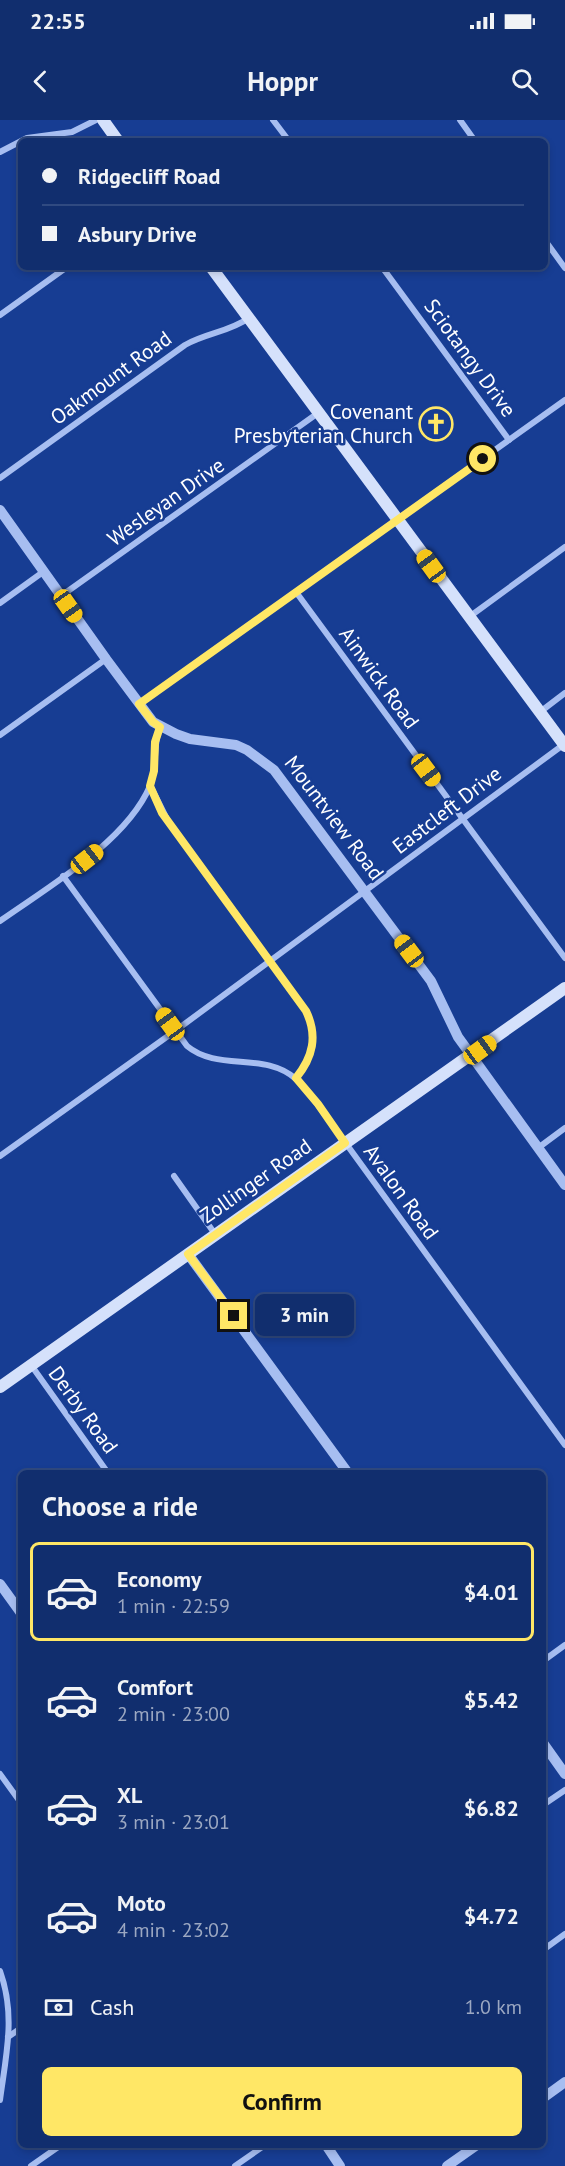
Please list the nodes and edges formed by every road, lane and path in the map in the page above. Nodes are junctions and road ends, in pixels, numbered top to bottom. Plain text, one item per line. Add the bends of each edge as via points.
1 (96, 120) edge
2 (103, 120) edge
3 (273, 120) edge
4 (460, 120) edge
5 (27, 138) edge
6 (116, 138) edge
7 (287, 138) edge
8 (473, 138) edge
9 (18, 143) edge
10 (0, 152) edge
11 (548, 244) edge
12 (565, 268) edge
13 (63, 270) edge
14 (213, 270) edge
15 (384, 270) edge
16 (0, 315) edge
17 (249, 318) junction
18 (565, 400) edge
19 (318, 413) junction
20 (509, 440) junction
21 (0, 478) edge
22 (0, 510) edge
23 (397, 519) junction
24 (565, 547) edge
25 (44, 572) junction
26 (296, 592) junction
27 (61, 596) junction
28 (0, 603) edge
29 (469, 617) junction
30 (106, 659) junction
31 (565, 693) edge
32 (139, 704) junction
33 (540, 712) junction
34 (160, 727) junction
35 (0, 735) edge
36 (564, 745) edge
37 (150, 786) junction
38 (462, 819) junction
39 (63, 876) junction
40 (365, 891) junction
41 (0, 921) edge
42 (565, 958) edge
43 (270, 960) junction
44 (565, 988) edge
45 (175, 1031) junction
46 (471, 1056) junction
47 (296, 1078) junction
48 (565, 1128) edge
49 (345, 1143) junction
50 (538, 1148) junction
51 (0, 1156) edge
52 (174, 1176) dead end
53 (565, 1185) edge
54 (215, 1234) junction
55 (188, 1254) junction
56 (30, 1365) junction
57 (0, 1387) edge
58 (565, 1445) edge
59 (106, 1470) edge
60 (346, 1470) edge
61 (0, 1584) edge
62 (18, 1609) edge
63 (565, 1645) edge
64 (546, 1659) edge
65 (546, 1747) edge
66 (0, 1774) edge
67 (565, 1774) edge
68 (565, 1790) edge
69 (18, 1799) edge
70 (546, 1803) edge
71 (565, 1934) edge
72 (546, 1948) edge
73 (0, 1971) edge
74 (18, 2030) edge
75 (8, 2037) junction
76 (565, 2082) edge
77 (546, 2096) edge
78 (0, 2100) edge
79 (57, 2148) edge
80 (261, 2148) edge
81 (328, 2148) edge
82 (473, 2148) edge
83 (31, 2166) edge
84 (235, 2166) edge
85 (340, 2166) edge
86 (447, 2166) edge

1 - 5 street via 72,132
2 - 6 main road
3 - 7 street
4 - 8 street
9 - 10 street
11 - 12 street
13 - 16 street
14 - 17 main road
15 - 20 street, Sciotangy Drive
17 - 19 main road
17 - 21 street, Oakmount Road via 185,345
18 - 20 street
19 - 23 main road
19 - 27 street, Wesleyan Drive
20 - 23 street
22 - 25 street, Mountview Road
23 - 26 street
23 - 29 main road
24 - 29 street
25 - 27 street, Mountview Road
25 - 28 street
26 - 32 street
26 - 38 street, Ainwick Road
27 - 30 street, Mountview Road
29 - 33 main road
30 - 32 street, Mountview Road
30 - 35 street
31 - 33 street
32 - 34 street, Mountview Road
33 - 36 main road
34 - 37 street
34 - 40 street, Mountview Road via 190,739 236,745 267,763
36 - 38 street, Eastcleft Drive
37 - 39 street via 112,837
37 - 43 street via 169,823
38 - 40 street, Eastcleft Drive
38 - 42 street, Ainwick Road
39 - 41 street
39 - 45 street, Avalon Road
40 - 43 street, Eastcleft Drive
40 - 46 street, Mountview Road via 431,981
43 - 45 street, Eastcleft Drive
43 - 47 street via 306,1011 314,1032 309,1058
44 - 46 main road, Zollinger Road
45 - 47 street, Avalon Road via 202,1056 264,1064
45 - 51 street, Eastcleft Drive
46 - 49 main road, Zollinger Road
46 - 50 street, Mountview Road
47 - 49 street, Avalon Road
48 - 50 street
49 - 54 main road, Zollinger Road
49 - 58 street, Avalon Road
50 - 53 street, Mountview Road
52 - 54 street
54 - 55 main road, Zollinger Road
55 - 56 main road, Zollinger Road
55 - 60 street
56 - 57 main road, Zollinger Road
56 - 59 street, Derby Road
61 - 62 street
63 - 64 street
65 - 67 street
66 - 69 street
68 - 70 street
71 - 72 street
73 - 75 street via 10,2020
74 - 75 street
75 - 78 street
76 - 77 street
79 - 83 street
80 - 84 street
81 - 85 street
82 - 86 street

